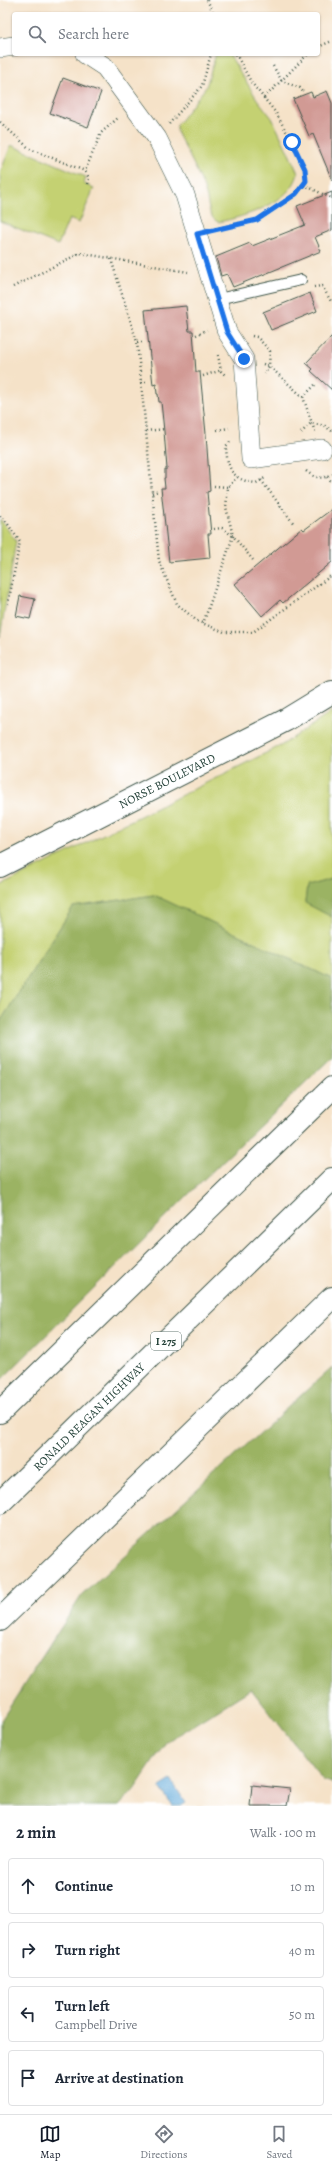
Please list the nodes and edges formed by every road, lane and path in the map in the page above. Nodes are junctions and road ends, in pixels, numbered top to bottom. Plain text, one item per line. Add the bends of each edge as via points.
1 (207, 0) edge
2 (213, 12) edge
3 (332, 41) edge
4 (12, 46) edge
5 (320, 46) edge
6 (0, 48) edge
7 (88, 56) edge
8 (210, 56) edge
9 (237, 56) edge
10 (306, 56) edge
11 (273, 66) dead end
12 (282, 81) junction
13 (303, 92) dead end
14 (264, 98) junction
15 (132, 104) junction
16 (0, 122) edge
17 (157, 138) junction
18 (85, 171) junction
19 (88, 184) dead end
20 (304, 185) junction
21 (331, 198) dead end
22 (197, 234) junction
23 (111, 258) junction
24 (211, 276) junction
25 (301, 280) joint
26 (13, 287) dead end
27 (218, 299) junction
28 (332, 303) edge
29 (245, 334) dead end
30 (137, 342) junction
31 (142, 342) dead end
32 (244, 359) junction
33 (269, 366) junction
34 (203, 376) dead end
35 (264, 376) dead end
36 (141, 382) junction
37 (148, 382) dead end
38 (316, 384) dead end
39 (303, 397) junction
40 (311, 423) junction
41 (165, 429) dead end
42 (146, 431) junction
43 (332, 431) edge
44 (298, 436) dead end
45 (322, 449) joint
46 (251, 459) junction
47 (327, 477) dead end
48 (260, 480) dead end
49 (332, 482) edge
50 (214, 486) dead end
51 (228, 488) junction
52 (159, 491) dead end
53 (152, 493) junction
54 (0, 516) edge
55 (294, 524) dead end
56 (214, 530) dead end
57 (233, 536) junction
58 (254, 560) dead end
59 (332, 575) edge
60 (8, 604) dead end
61 (203, 624) junction
62 (332, 692) edge
63 (0, 866) edge
64 (332, 1088) edge
65 (332, 1179) edge
66 (332, 1298) edge
67 (0, 1412) edge
68 (0, 1503) edge
69 (0, 1620) edge

1 - 2 path
3 - 5 path
4 - 6 street
7 - 15 street via 105,67
8 - 17 path via 202,86
9 - 14 path via 251,82
10 - 12 path
11 - 12 path
12 - 13 path via 300,88
12 - 14 path
14 - 20 path via 276,113 305,169
15 - 17 street
15 - 18 path via 101,133
16 - 18 path via 30,149
17 - 22 street via 185,195
18 - 19 path via 90,178
20 - 21 path
20 - 22 path via 296,194 257,220
22 - 24 street
23 - 24 path
23 - 26 path via 80,253
23 - 30 path
24 - 27 street
25 - 27 lane
25 - 28 path via 312,288 322,286
27 - 32 street via 227,332
29 - 33 path via 257,337 264,343 270,351
30 - 31 path
30 - 36 path
32 - 33 path
32 - 34 path via 218,372
32 - 46 street
33 - 35 path
33 - 39 path
36 - 37 path
36 - 42 path
38 - 39 path
39 - 40 path
40 - 43 path via 325,426
40 - 44 path
40 - 45 path
41 - 42 path
42 - 53 path
45 - 46 street
46 - 51 path
47 - 49 path
48 - 55 path
50 - 51 path
51 - 57 path via 226,507
52 - 53 path
53 - 61 path via 159,561 177,604 197,622
54 - 60 path via 20,542
56 - 57 path via 222,528
57 - 58 path
57 - 61 path
59 - 61 path via 254,632 224,632
62 - 63 main road, NORSE BOULEVARD via 280,723
64 - 67 main road
65 - 68 main road, RONALD REAGAN HIGHWAY / I 275
66 - 69 main road

